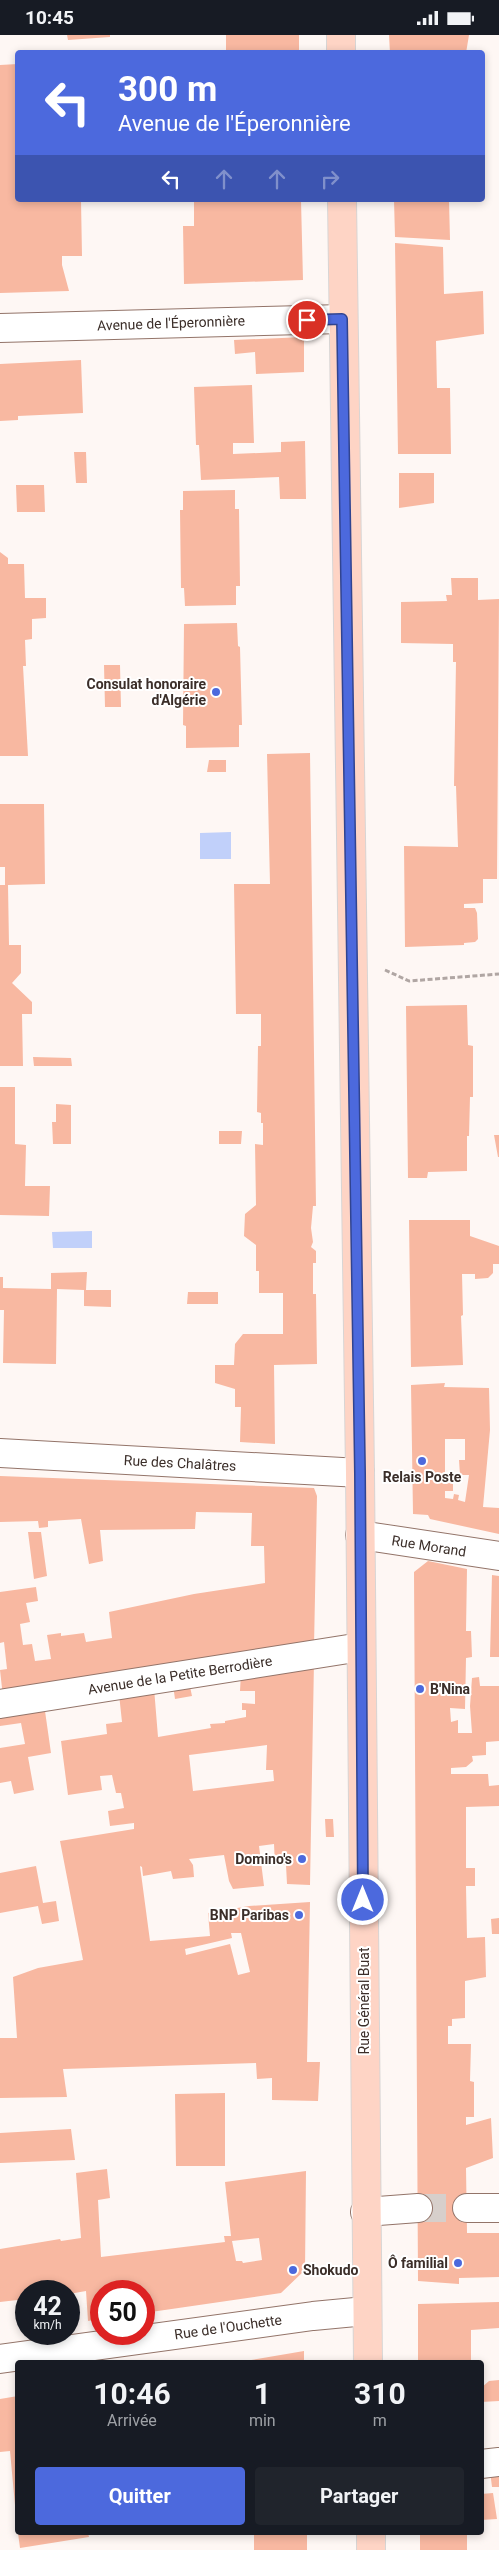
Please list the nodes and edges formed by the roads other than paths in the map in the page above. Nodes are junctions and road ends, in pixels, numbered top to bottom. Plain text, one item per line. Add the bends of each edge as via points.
1 (341, 35) edge
2 (341, 50) edge
3 (342, 202) edge
4 (342, 319) junction
5 (0, 328) edge
6 (0, 1453) edge
7 (360, 1473) junction
8 (360, 1535) junction
9 (499, 1556) edge
10 (361, 1647) junction
11 (0, 1704) edge
12 (418, 2208) tunnel mouth
13 (467, 2208) tunnel mouth
14 (499, 2208) edge
15 (365, 2212) junction
16 (366, 2311) junction
17 (0, 2359) edge
18 (368, 2360) edge
19 (499, 2462) edge
20 (484, 2464) edge
21 (371, 2535) edge
22 (371, 2550) edge

1 - 2 main road
3 - 4 main road, Rue Général Buat
4 - 5 street, Avenue de l'Éperonnière
4 - 7 main road, Rue Général Buat
6 - 7 street, Rue des Chalâtres
7 - 8 main road, Rue Général Buat
8 - 9 street, Rue Morand
8 - 10 main road, Rue Général Buat
10 - 11 street, Avenue de la Petite Berrodière
10 - 15 main road, Rue Général Buat
12 - 15 street
13 - 14 street
15 - 16 main road, Rue Général Buat
16 - 17 street, Rue de l'Ouchette via 313,2315
16 - 18 main road, Rue Général Buat
19 - 20 street
21 - 22 main road

